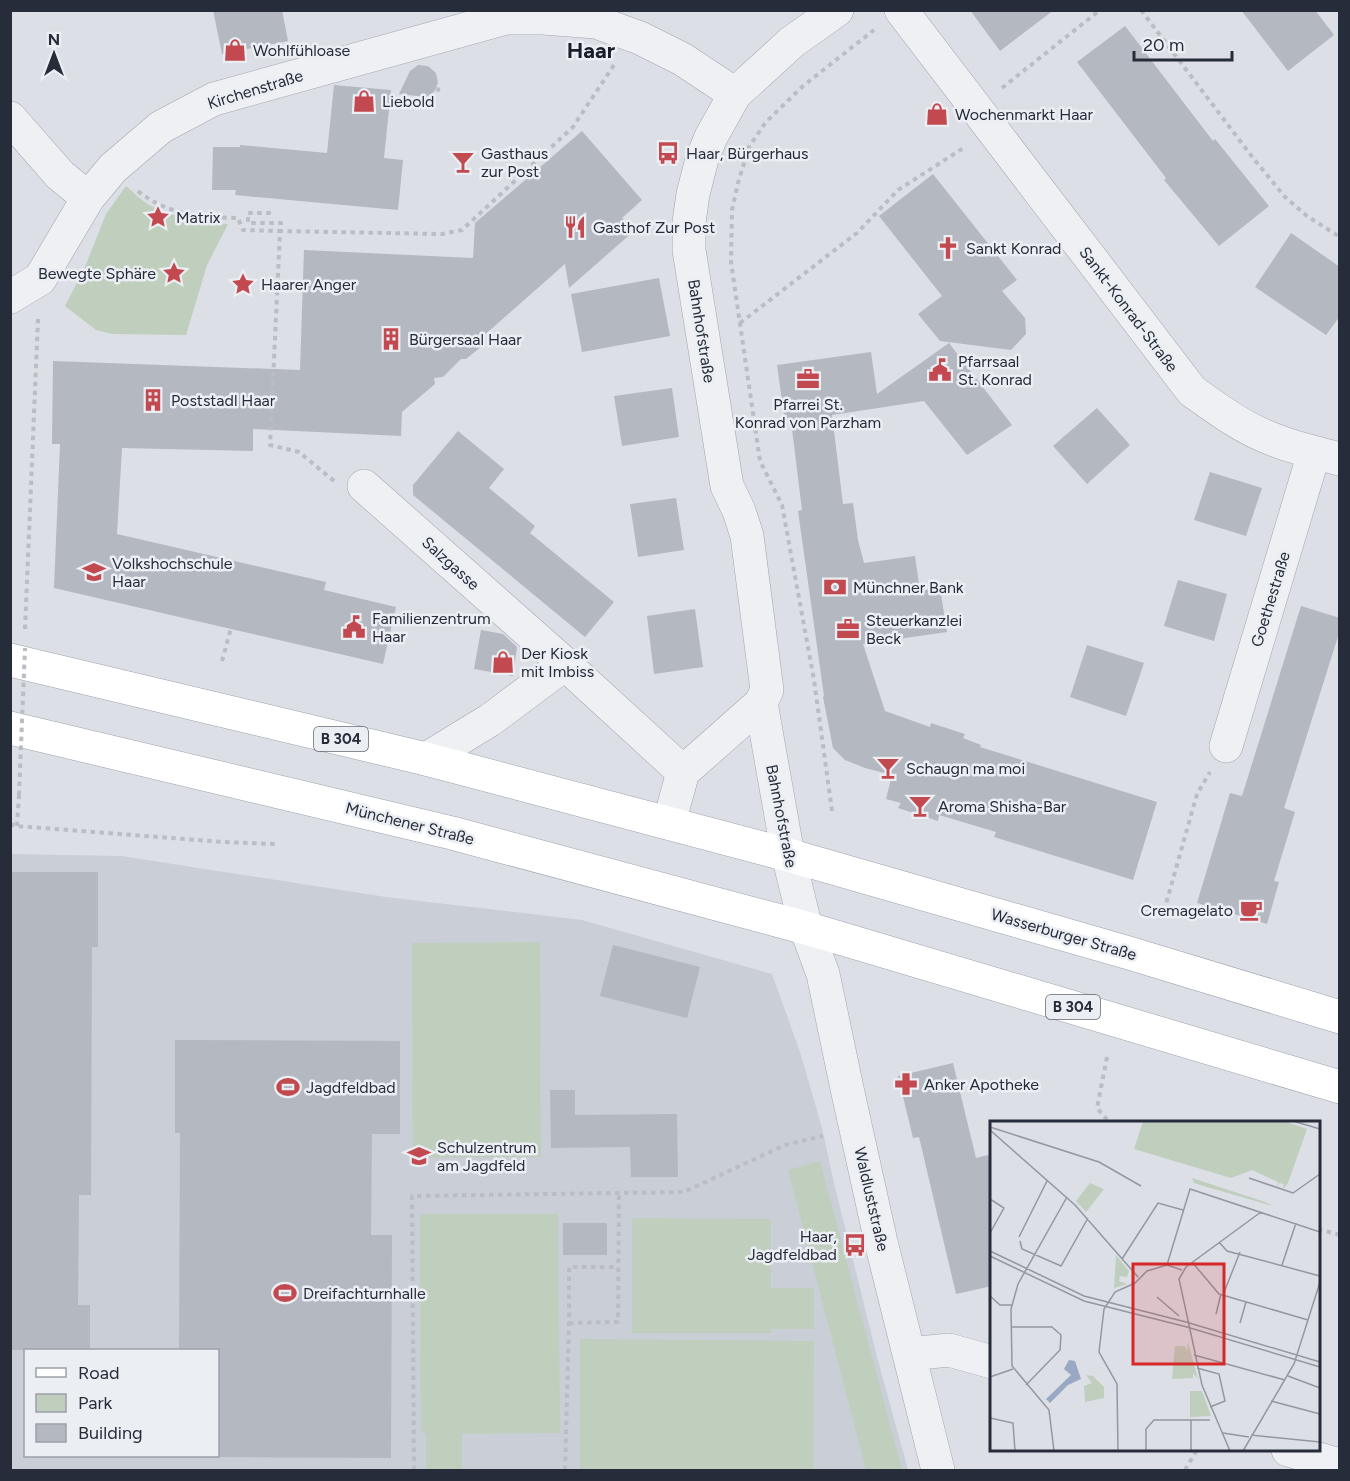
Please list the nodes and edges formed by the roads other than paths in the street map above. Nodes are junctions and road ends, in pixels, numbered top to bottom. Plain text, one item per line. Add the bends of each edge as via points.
1 (837, 10) edge
2 (506, 14) edge
3 (889, 19) edge
4 (735, 93) junction
5 (10, 118) edge
6 (88, 198) junction
7 (10, 297) edge
8 (1327, 456) edge
9 (364, 486) road end
10 (20, 648) edge
11 (565, 664) junction
12 (761, 703) junction
13 (10, 728) edge
14 (1226, 746) road end
15 (426, 759) junction
16 (683, 771) junction
17 (669, 823) junction
18 (788, 855) junction
19 (806, 928) junction
20 (1340, 1017) edge
21 (1340, 1087) edge
22 (909, 1354) junction
23 (990, 1361) edge
24 (1294, 1451) edge
25 (1340, 1465) edge
26 (938, 1470) edge

1 - 4 street, Bahnhofstraße via 792,42
2 - 4 street, Kirchenstraße via 596,22 634,35 682,59
2 - 6 street, Kirchenstraße via 214,99 161,127 113,168
3 - 8 street, Sankt-Konrad-Straße via 976,108 1192,391 1271,439
4 - 12 street, Bahnhofstraße via 702,159 689,222 690,250 727,486 747,536 767,690
5 - 6 street via 60,175
6 - 7 street, Kirchenstraße via 40,279
8 - 14 street, Goethestraße
9 - 11 street, Salzgasse
10 - 15 main road, B 304
11 - 15 street via 490,720
11 - 16 street, Salzgasse
12 - 16 street
12 - 18 street, Bahnhofstraße
13 - 19 main road, Münchener Straße / B 304 via 452,833
15 - 17 main road, B 304
16 - 17 street
17 - 18 main road, B 304
18 - 19 street, Bahnhofstraße
18 - 20 main road, Wasserburger Straße / B 304
19 - 21 main road, B 304
19 - 22 street, Waldluststraße via 823,974
22 - 23 street via 949,1350
22 - 26 street, Waldluststraße
24 - 25 street

